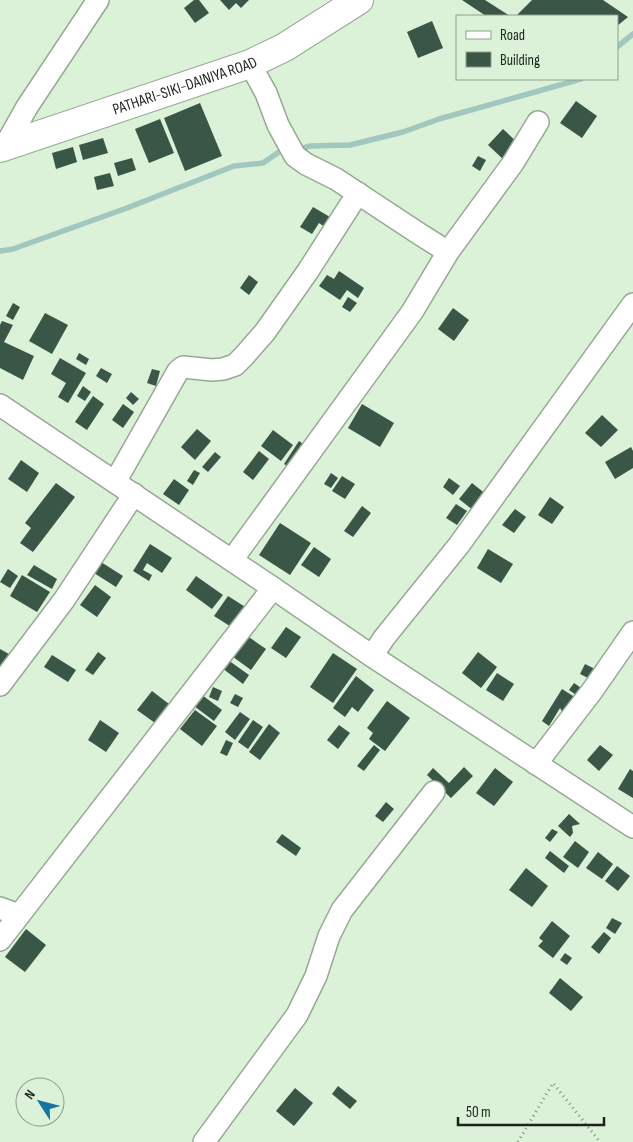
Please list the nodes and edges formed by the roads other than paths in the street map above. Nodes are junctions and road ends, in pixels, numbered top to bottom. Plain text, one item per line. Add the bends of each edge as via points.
1 (98, 0) edge
2 (359, 0) edge
3 (250, 64) junction
4 (538, 122) dead end
5 (3, 147) edge
6 (358, 193) junction
7 (448, 252) junction
8 (633, 304) edge
9 (0, 405) edge
10 (115, 482) junction
11 (134, 494) junction
12 (232, 560) junction
13 (273, 588) junction
14 (633, 632) edge
15 (372, 656) junction
16 (0, 685) edge
17 (536, 764) junction
18 (434, 792) dead end
19 (633, 827) edge
20 (10, 911) edge
21 (0, 940) edge
22 (204, 1142) edge

1 - 5 street
2 - 3 main road, PATHARI-SIKI-DAINIYA ROAD
3 - 5 main road, PATHARI-SIKI-DAINIYA ROAD
3 - 6 street via 295,156
4 - 7 street via 513,163
6 - 7 street
6 - 10 street via 265,332 235,365 212,370 183,367 178,371
7 - 12 street via 412,312
8 - 15 street via 459,545
9 - 10 street
10 - 11 street
11 - 12 street
11 - 16 street via 64,600
12 - 13 street
13 - 15 street
13 - 20 street
14 - 17 street
15 - 17 street
17 - 19 street
18 - 22 street via 342,910 329,936 316,976 296,1015
20 - 21 street

